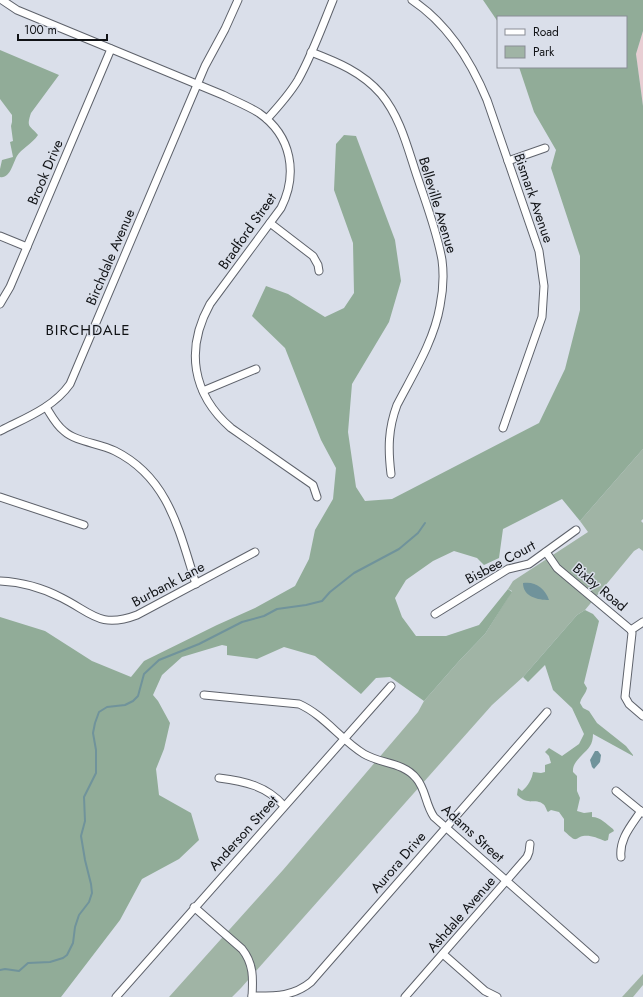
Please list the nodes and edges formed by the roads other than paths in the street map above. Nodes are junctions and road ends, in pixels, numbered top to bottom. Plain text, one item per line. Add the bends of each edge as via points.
1 (2, 0) edge
2 (238, 0) edge
3 (333, 0) edge
4 (412, 0) edge
5 (111, 49) junction
6 (311, 52) junction
7 (197, 84) junction
8 (267, 119) junction
9 (545, 148) dead end
10 (508, 161) junction
11 (270, 223) junction
12 (0, 236) edge
13 (27, 247) junction
14 (319, 271) dead end
15 (0, 304) edge
16 (256, 369) dead end
17 (202, 391) junction
18 (46, 407) junction
19 (503, 428) dead end
20 (0, 430) edge
21 (391, 474) dead end
22 (0, 496) edge
23 (318, 497) dead end
24 (84, 526) dead end
25 (576, 530) dead end
26 (255, 552) dead end
27 (546, 552) junction
28 (0, 581) edge
29 (196, 584) junction
30 (435, 614) dead end
31 (643, 622) edge
32 (631, 630) junction
33 (390, 686) dead end
34 (204, 695) dead end
35 (547, 712) dead end
36 (643, 716) edge
37 (344, 739) junction
38 (219, 778) dead end
39 (616, 791) dead end
40 (284, 806) junction
41 (642, 812) edge
42 (446, 828) junction
43 (530, 844) dead end
44 (621, 857) dead end
45 (507, 881) junction
46 (194, 907) junction
47 (443, 954) junction
48 (595, 959) dead end
49 (252, 996) edge
50 (116, 997) edge
51 (405, 997) edge
52 (497, 997) edge

1 - 5 street, Bradford Street via 17,10
2 - 7 street, Birchdale Avenue
3 - 6 street
4 - 10 street, Bismark Avenue via 443,26 468,60 487,100
5 - 7 street, Bradford Street
5 - 13 street, Brook Drive
6 - 8 street via 298,80
6 - 21 street, Belleville Avenue via 360,74 388,103 401,128 439,245 443,277 440,307 432,335 397,405 390,426 388,447
7 - 8 street, Bradford Street via 250,108
7 - 18 street, Birchdale Avenue via 70,384 60,397
8 - 11 street, Bradford Street via 283,141 291,170 286,198
9 - 10 street
10 - 19 street, Bismark Avenue via 539,251 543,277 543,304 538,329
11 - 14 street via 313,256
11 - 17 street, Bradford Street via 210,304 201,324 196,347 196,366
12 - 13 street
13 - 15 street, Brook Drive
16 - 17 street
17 - 23 street, Bradford Street via 222,420 313,485
18 - 20 street, Birchdale Avenue
18 - 29 street via 65,432 122,454 152,480 174,515
22 - 24 street
25 - 27 street, Bisbee Court
26 - 29 street, Burbank Lane
27 - 30 street, Bisbee Court via 529,564 508,569
27 - 32 street, Bixby Road via 557,568
28 - 29 street, Burbank Lane via 24,584 47,591 90,615 108,620 137,615
31 - 32 street, Bixby Road
32 - 36 street via 624,694 628,703
33 - 37 street, Anderson Street
34 - 37 street, Adams Street via 299,704 312,711
35 - 42 street, Aurora Drive
37 - 40 street, Anderson Street
37 - 42 street, Adams Street via 364,754 411,773 420,784 430,810
38 - 40 street via 259,787 274,795
39 - 41 street
40 - 46 street, Anderson Street
41 - 44 street via 623,838
42 - 45 street, Adams Street
42 - 49 street, Aurora Drive via 307,985 286,995
43 - 45 street, Ashdale Avenue via 527,858
45 - 47 street, Ashdale Avenue
45 - 48 street, Adams Street
46 - 49 street via 247,955 252,968
46 - 50 street, Anderson Street
47 - 51 street, Ashdale Avenue
47 - 52 street via 485,991

